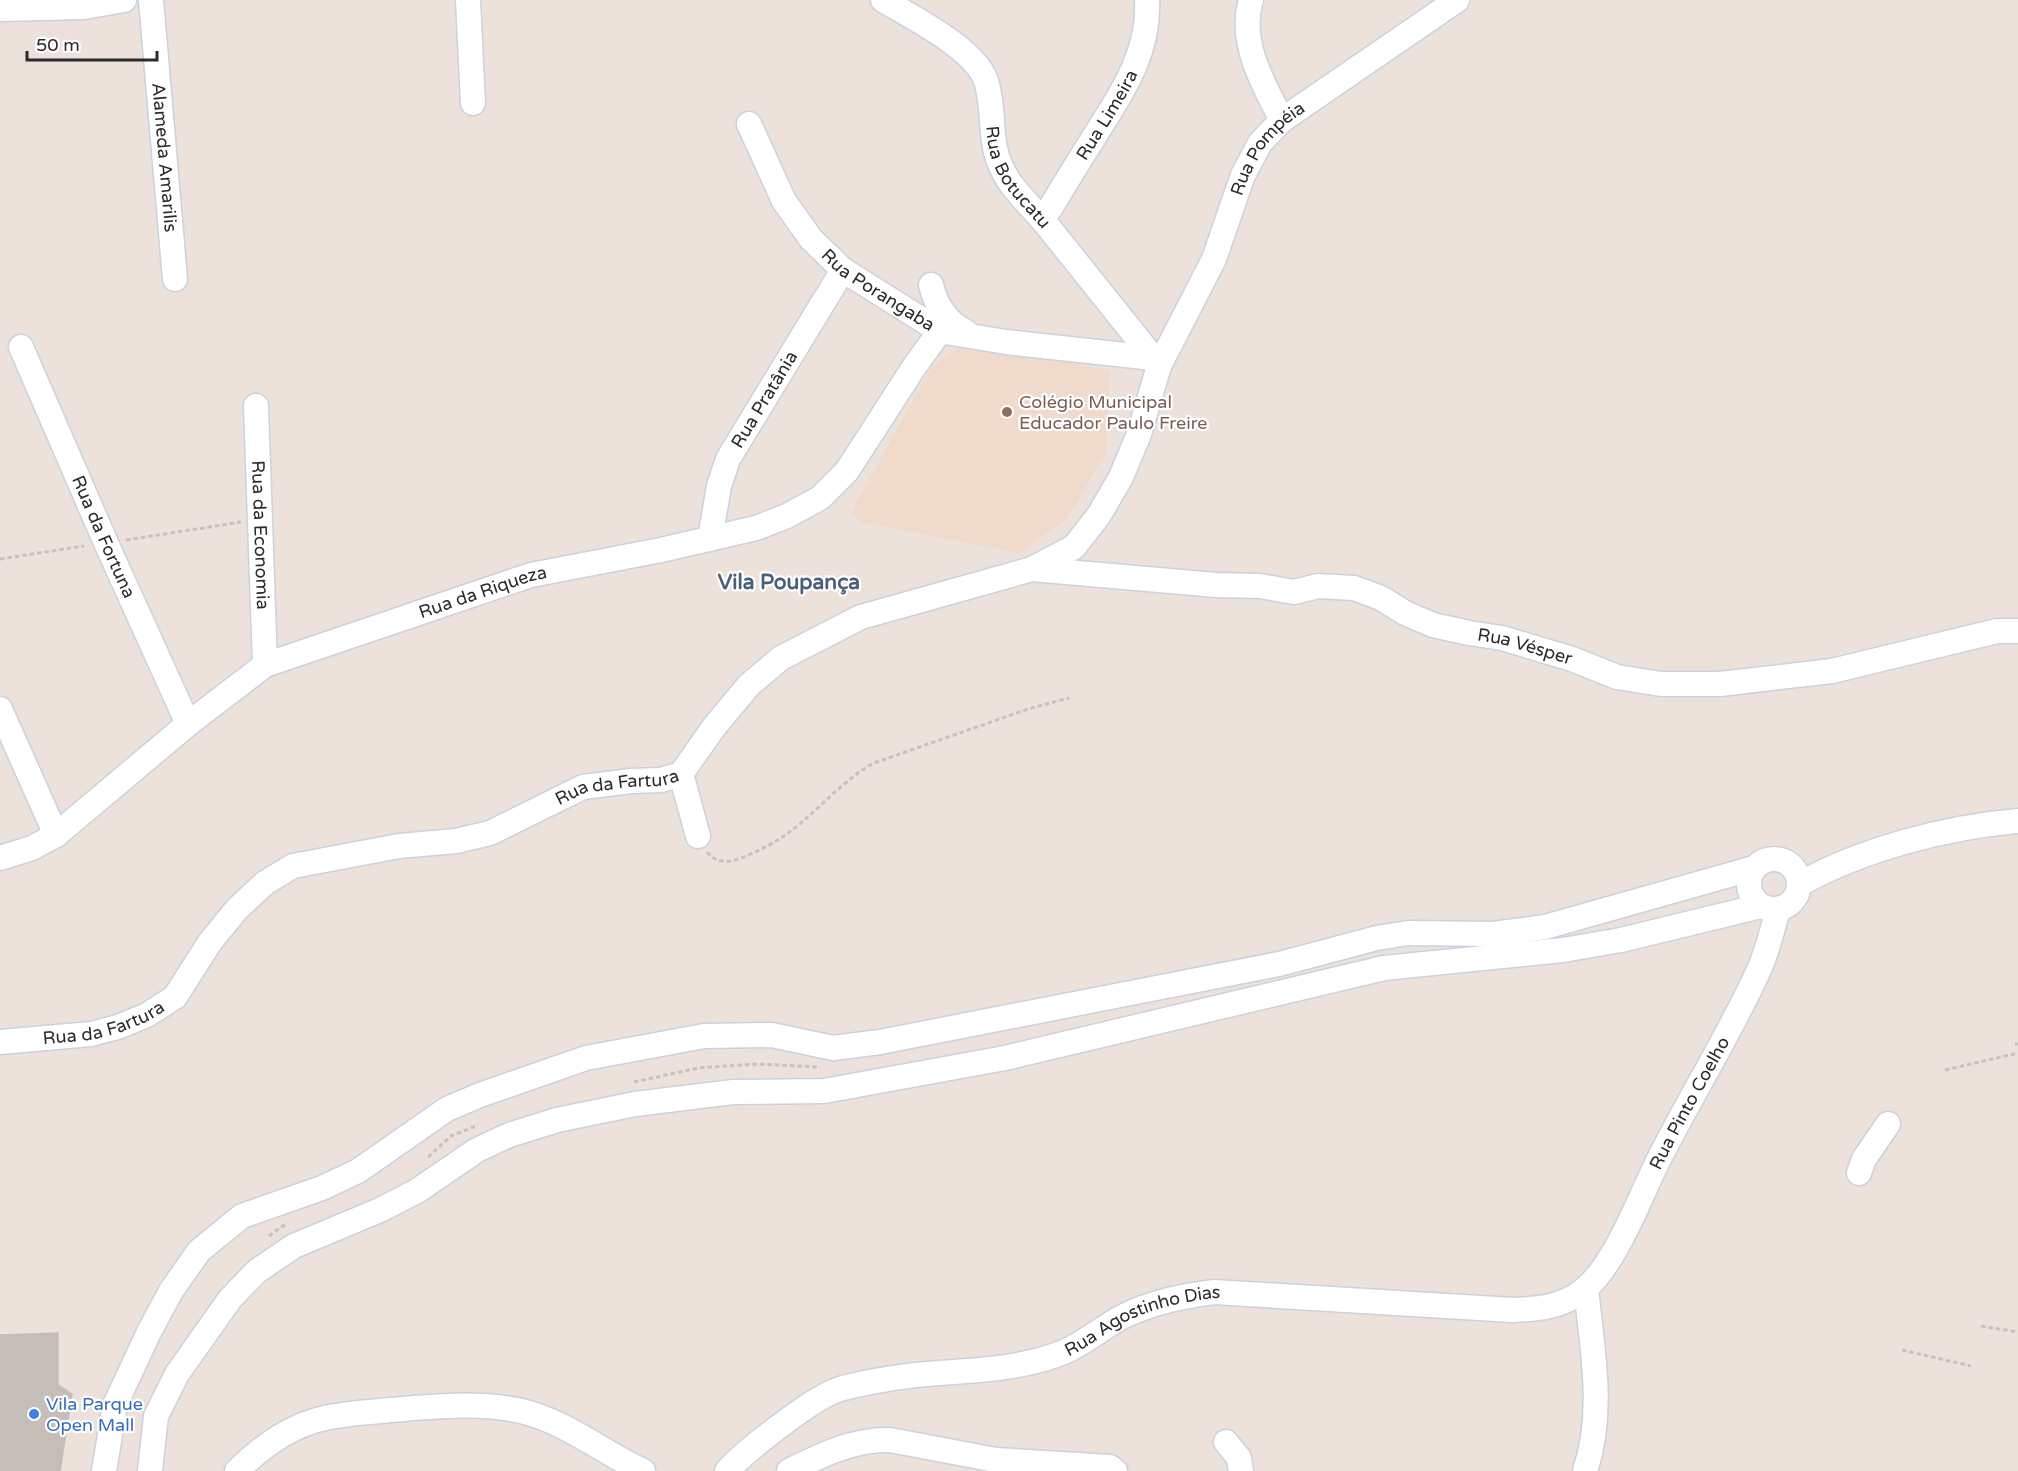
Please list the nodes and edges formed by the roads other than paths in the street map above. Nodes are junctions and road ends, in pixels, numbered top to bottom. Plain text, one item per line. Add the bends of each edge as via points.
1 (124, 0) edge
2 (151, 0) edge
3 (468, 0) edge
4 (883, 0) edge
5 (1147, 0) edge
6 (1251, 0) edge
7 (1457, 0) edge
8 (0, 9) edge
9 (473, 103) dead end
10 (1282, 120) junction
11 (749, 124) dead end
12 (1043, 220) junction
13 (843, 270) junction
14 (175, 279) dead end
15 (931, 285) dead end
16 (940, 331) junction
17 (979, 338) junction
18 (21, 347) dead end
19 (1156, 362) junction
20 (256, 406) dead end
21 (710, 539) junction
22 (1032, 569) junction
23 (2018, 631) edge
24 (265, 665) junction
25 (0, 709) edge
26 (188, 724) junction
27 (681, 774) junction
28 (2018, 821) edge
29 (56, 835) junction
30 (698, 836) road end
31 (0, 858) edge
32 (1754, 868) junction
33 (1800, 884) junction
34 (1770, 908) junction
35 (0, 1042) edge
36 (1888, 1124) dead end
37 (1859, 1173) dead end
38 (1586, 1288) junction
39 (1226, 1442) dead end
40 (1113, 1469) edge
41 (104, 1471) edge
42 (150, 1471) edge
43 (237, 1471) edge
44 (643, 1471) edge
45 (727, 1471) edge
46 (789, 1471) edge
47 (1241, 1471) edge
48 (1586, 1471) edge

1 - 8 street via 84,7
2 - 14 street, Alameda Amarilis
3 - 9 street
4 - 12 street, Rua Botucatu via 940,34 978,67 987,82 996,156 1011,184
5 - 12 street, Rua Limeira via 1148,14 1131,78
6 - 10 street via 1248,35 1261,81
7 - 10 street, Rua Pompéia
10 - 19 street, Rua Pompéia via 1260,143 1244,175 1214,259
11 - 13 street, Rua Porangaba via 784,201 811,238
12 - 19 street, Rua Botucatu
13 - 16 street, Rua Porangaba
13 - 21 street, Rua Pratânia via 728,459
15 - 17 street via 941,312 955,327
16 - 17 street, Rua Porangaba
16 - 21 street, Rua da Riqueza via 848,471 820,498 756,528
17 - 19 street, Rua Porangaba
18 - 26 street, Rua da Fortuna
19 - 22 street, Rua da Fartura via 1139,434 1099,515 1074,547
20 - 24 street, Rua da Economia
21 - 24 street, Rua da Riqueza via 531,575
22 - 23 street, Rua Vésper via 1260,586 1294,592 1318,586 1354,588 1433,625 1502,638 1617,677 1661,684 1720,684 1832,671 1997,631
22 - 27 street, Rua da Fartura via 861,616 781,658 749,685
24 - 26 street, Rua da Riqueza
25 - 29 street
26 - 29 street, Rua da Riqueza
27 - 30 street
27 - 35 street, Rua da Fartura via 661,780 584,788 478,836 293,866 265,883 237,909 210,942 175,997 147,1015 91,1034
28 - 33 street via 1988,823 1900,844
29 - 31 street, Rua da Riqueza
32 - 33 street via 1769,859 1778,859 1798,875
32 - 34 street via 1749,875 1749,893 1754,901
32 - 41 street via 1545,927 1377,938 1279,964 880,1042 833,1048 772,1035 704,1036 586,1058 480,1095 447,1109 358,1171 242,1216 199,1251 171,1291 115,1405
33 - 34 street via 1787,906
34 - 38 street, Rua Pinto Coelho via 1758,972 1605,1266
34 - 42 street via 1563,950 1384,968 1005,1058 824,1091 733,1092 635,1104 557,1120 509,1135 477,1150 417,1191 294,1246 257,1271 230,1299 177,1374 156,1416
36 - 37 street
38 - 45 street, Rua Agostinho Dias via 1544,1309 1513,1310 1214,1292 1184,1296 1123,1316 1065,1352 1030,1362 980,1371 915,1375 839,1389 739,1457
38 - 48 street via 1596,1416
39 - 47 street via 1239,1458
40 - 46 street via 996,1460 874,1439 821,1455
43 - 44 street via 256,1452 285,1433 317,1420 414,1407 477,1406 520,1411 557,1424

